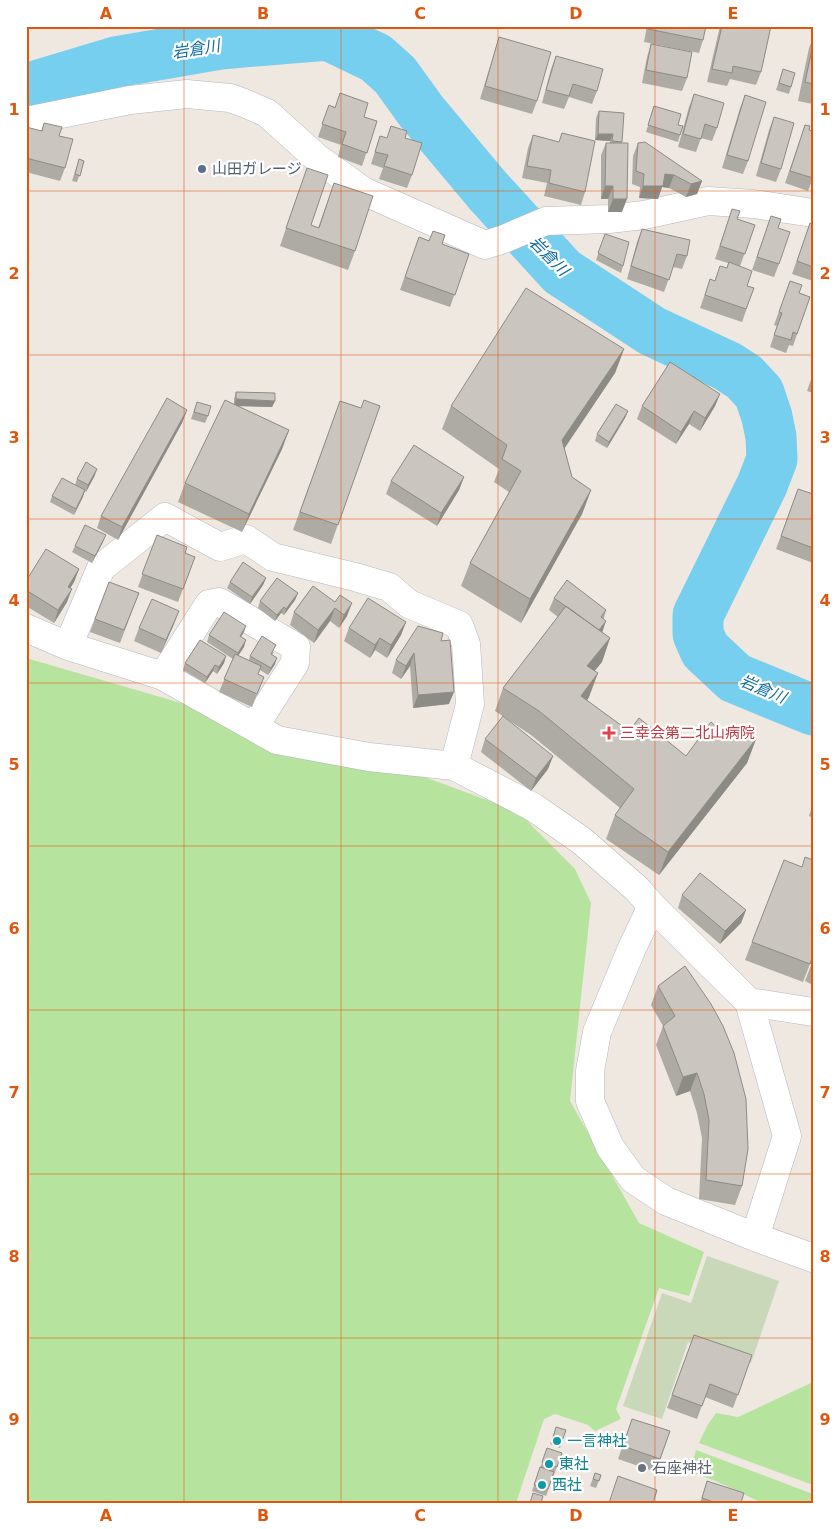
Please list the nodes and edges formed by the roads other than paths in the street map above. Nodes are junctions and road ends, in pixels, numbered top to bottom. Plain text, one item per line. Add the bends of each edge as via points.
1 (26, 121) edge
2 (813, 214) edge
3 (26, 628) edge
4 (68, 646) junction
5 (163, 676) junction
6 (254, 727) junction
7 (454, 766) junction
8 (652, 906) junction
9 (749, 1002) junction
10 (813, 1012) edge
11 (755, 1237) junction
12 (813, 1258) edge

1 - 2 street via 130,100 187,94 230,98 266,113 317,158 363,191 485,245 546,221 644,214 708,201 754,204
3 - 4 street
4 - 5 street
4 - 7 street via 101,568 164,517 220,547 246,539 273,557 389,587 409,604 459,625 466,644 470,704
5 - 6 street
5 - 6 street via 209,604 219,602 296,647 295,663
6 - 7 street via 277,740 370,757
7 - 8 street via 533,807 582,841
8 - 9 street
8 - 11 street via 597,1032 590,1071 590,1101 610,1147 633,1180 666,1201
9 - 10 street
9 - 11 street via 786,1136
11 - 12 street

